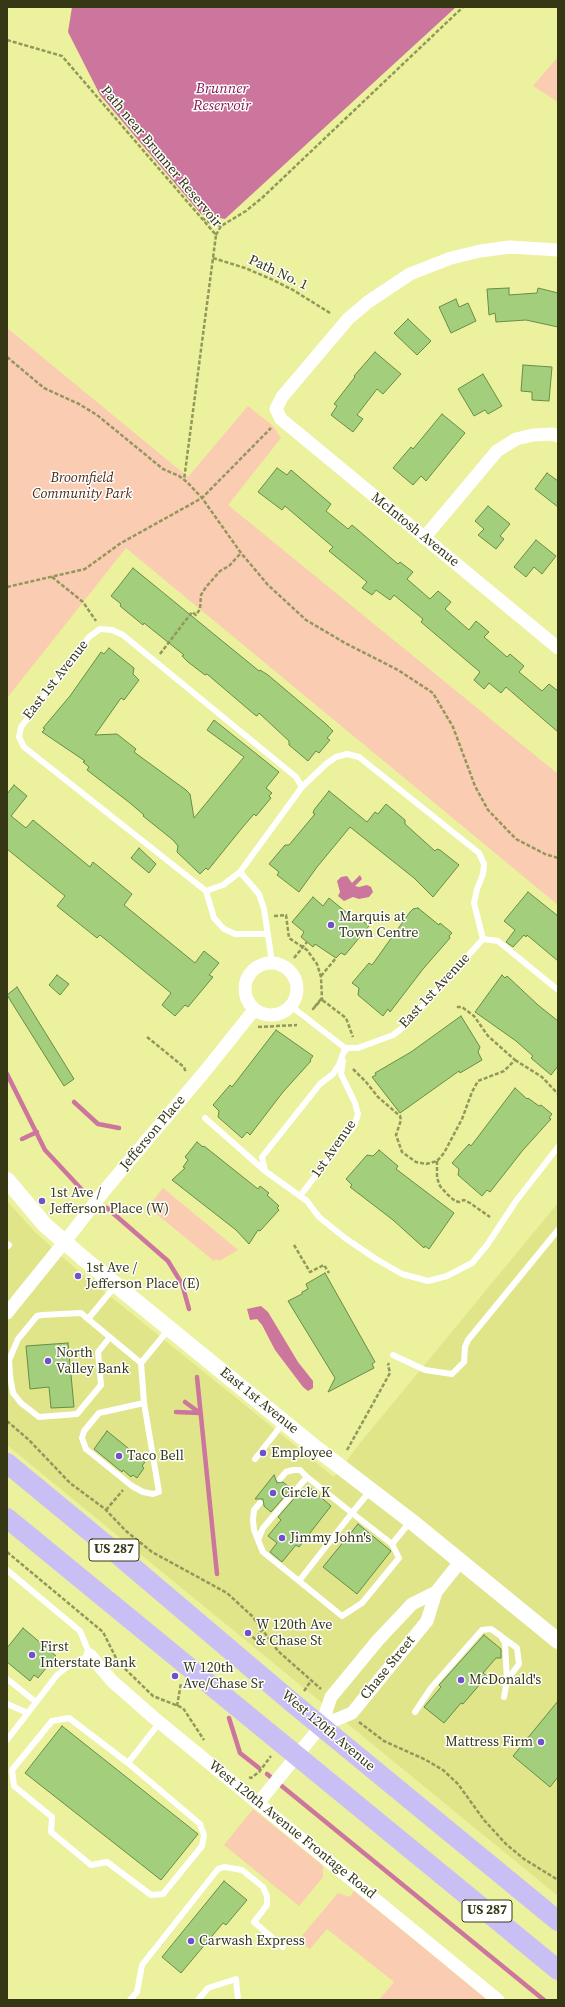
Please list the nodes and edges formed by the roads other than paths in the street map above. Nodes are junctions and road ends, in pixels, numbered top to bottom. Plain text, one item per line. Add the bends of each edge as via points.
1 (558, 250) edge
2 (558, 436) edge
3 (424, 538) junction
4 (558, 648) edge
5 (302, 787) junction
6 (240, 872) junction
7 (206, 891) junction
8 (267, 934) junction
9 (483, 939) junction
10 (272, 962) junction
11 (558, 990) edge
12 (291, 1006) junction
13 (254, 1010) junction
14 (345, 1048) junction
15 (205, 1118) dead end
16 (558, 1148) edge
17 (265, 1171) junction
18 (7, 1180) edge
19 (300, 1196) junction
20 (558, 1230) edge
21 (65, 1242) junction
22 (7, 1244) edge
23 (7, 1247) edge
24 (116, 1285) junction
25 (7, 1313) edge
26 (88, 1319) junction
27 (169, 1328) junction
28 (110, 1337) junction
29 (393, 1355) road end
30 (141, 1363) junction
31 (144, 1403) junction
32 (284, 1422) junction
33 (255, 1459) dead end
34 (7, 1465) edge
35 (307, 1476) junction
36 (280, 1479) dead end
37 (371, 1491) junction
38 (260, 1503) dead end
39 (352, 1513) junction
40 (7, 1518) edge
41 (410, 1521) junction
42 (258, 1540) junction
43 (392, 1544) junction
44 (460, 1562) junction
45 (7, 1570) edge
46 (299, 1581) junction
47 (436, 1592) junction
48 (501, 1636) junction
49 (558, 1641) edge
50 (90, 1655) junction
51 (7, 1679) edge
52 (507, 1680) junction
53 (504, 1697) dead end
54 (36, 1702) junction
55 (7, 1704) edge
56 (415, 1712) dead end
57 (28, 1713) junction
58 (160, 1722) junction
59 (321, 1726) junction
60 (7, 1740) edge
61 (297, 1755) junction
62 (128, 1763) junction
63 (259, 1802) junction
64 (558, 1921) edge
65 (283, 1947) dead end
66 (558, 1970) edge
67 (130, 2000) edge
68 (198, 2000) edge
69 (238, 2000) edge
70 (498, 2000) edge

1 - 3 street, McIntosh Avenue via 510,248 480,251 429,266 400,280 348,319 282,397 276,409 281,419
2 - 3 street via 533,435 516,439 497,451
3 - 4 street, McIntosh Avenue
5 - 6 lane
5 - 7 lane, East 1st Avenue via 296,777 123,635 112,630 100,629 89,637 25,720 19,737 24,747
5 - 9 lane via 336,757 347,754 360,757 479,853 484,864 474,903
6 - 7 lane via 223,885
6 - 8 lane via 259,894
7 - 8 lane via 214,918 224,929 235,934
8 - 10 lane
9 - 11 lane via 498,941
9 - 14 lane, East 1st Avenue via 405,1026 393,1035 358,1048
10 - 12 street via 288,968 296,982 296,998
10 - 13 street via 255,967 246,981 247,999
12 - 13 street via 275,1015 266,1015
12 - 14 lane
13 - 21 street, Jefferson Place
14 - 17 lane via 333,1074 320,1084 262,1157
14 - 19 lane, 1st Avenue via 341,1074 356,1103 358,1114 354,1126
15 - 17 lane
16 - 19 lane via 472,1263 447,1276 428,1281 402,1274 376,1259 331,1226
17 - 19 lane
18 - 21 street, East 1st Avenue via 45,1225
20 - 29 lane via 468,1340 464,1362 452,1374 425,1370
21 - 24 street, East 1st Avenue
21 - 25 street, Jefferson Place
22 - 23 lane
24 - 26 lane
24 - 27 street, East 1st Avenue
26 - 28 lane
26 - 28 lane via 81,1313 37,1316 18,1339 9,1360 13,1393 21,1403 39,1417 77,1414 100,1385 98,1352
27 - 30 lane
27 - 32 street, East 1st Avenue
28 - 30 lane
30 - 31 lane
31 - 31 lane via 159,1492 153,1494 132,1486 86,1449 82,1442 84,1431 99,1413
32 - 33 lane
32 - 37 street, East 1st Avenue
34 - 59 main road, West 120th Avenue / US 287 via 116,1553
35 - 36 lane via 300,1470 293,1470 286,1472
35 - 39 lane
35 - 42 lane via 263,1528
37 - 39 lane
37 - 41 street, East 1st Avenue
38 - 42 lane via 254,1510 253,1520
39 - 43 lane
39 - 46 lane
40 - 61 main road, US 287
41 - 43 lane
41 - 44 street, East 1st Avenue
42 - 46 lane via 263,1552
43 - 46 lane via 399,1558 362,1604 342,1616
44 - 47 street, Chase Street
44 - 49 street, East 1st Avenue
45 - 50 lane via 80,1631
47 - 59 street, Chase Street via 412,1604 378,1640 331,1697
47 - 59 street, Chase Street via 427,1621 352,1713
48 - 52 lane via 504,1643
48 - 52 lane via 517,1648 519,1664
48 - 56 lane via 491,1629 482,1630 431,1688
50 - 54 lane via 57,1675
50 - 58 street, West 120th Avenue Frontage Road via 112,1681
51 - 54 lane
52 - 53 lane
54 - 57 lane
55 - 57 lane
57 - 60 lane
58 - 62 lane
58 - 63 street, West 120th Avenue Frontage Road
59 - 61 street, Chase Street
59 - 64 main road, West 120th Avenue / US 287
61 - 63 street, Chase Street
61 - 66 main road, US 287
62 - 62 lane via 200,1824 204,1835 202,1846 163,1894 151,1895 107,1862 91,1865 51,1832 52,1817 14,1786 12,1770 52,1721 69,1718
63 - 70 street, West 120th Avenue Frontage Road
65 - 67 lane via 254,1922 268,1905 263,1887 242,1870 228,1867 218,1869 142,1965 136,1992
68 - 69 lane via 208,1988 236,1980

